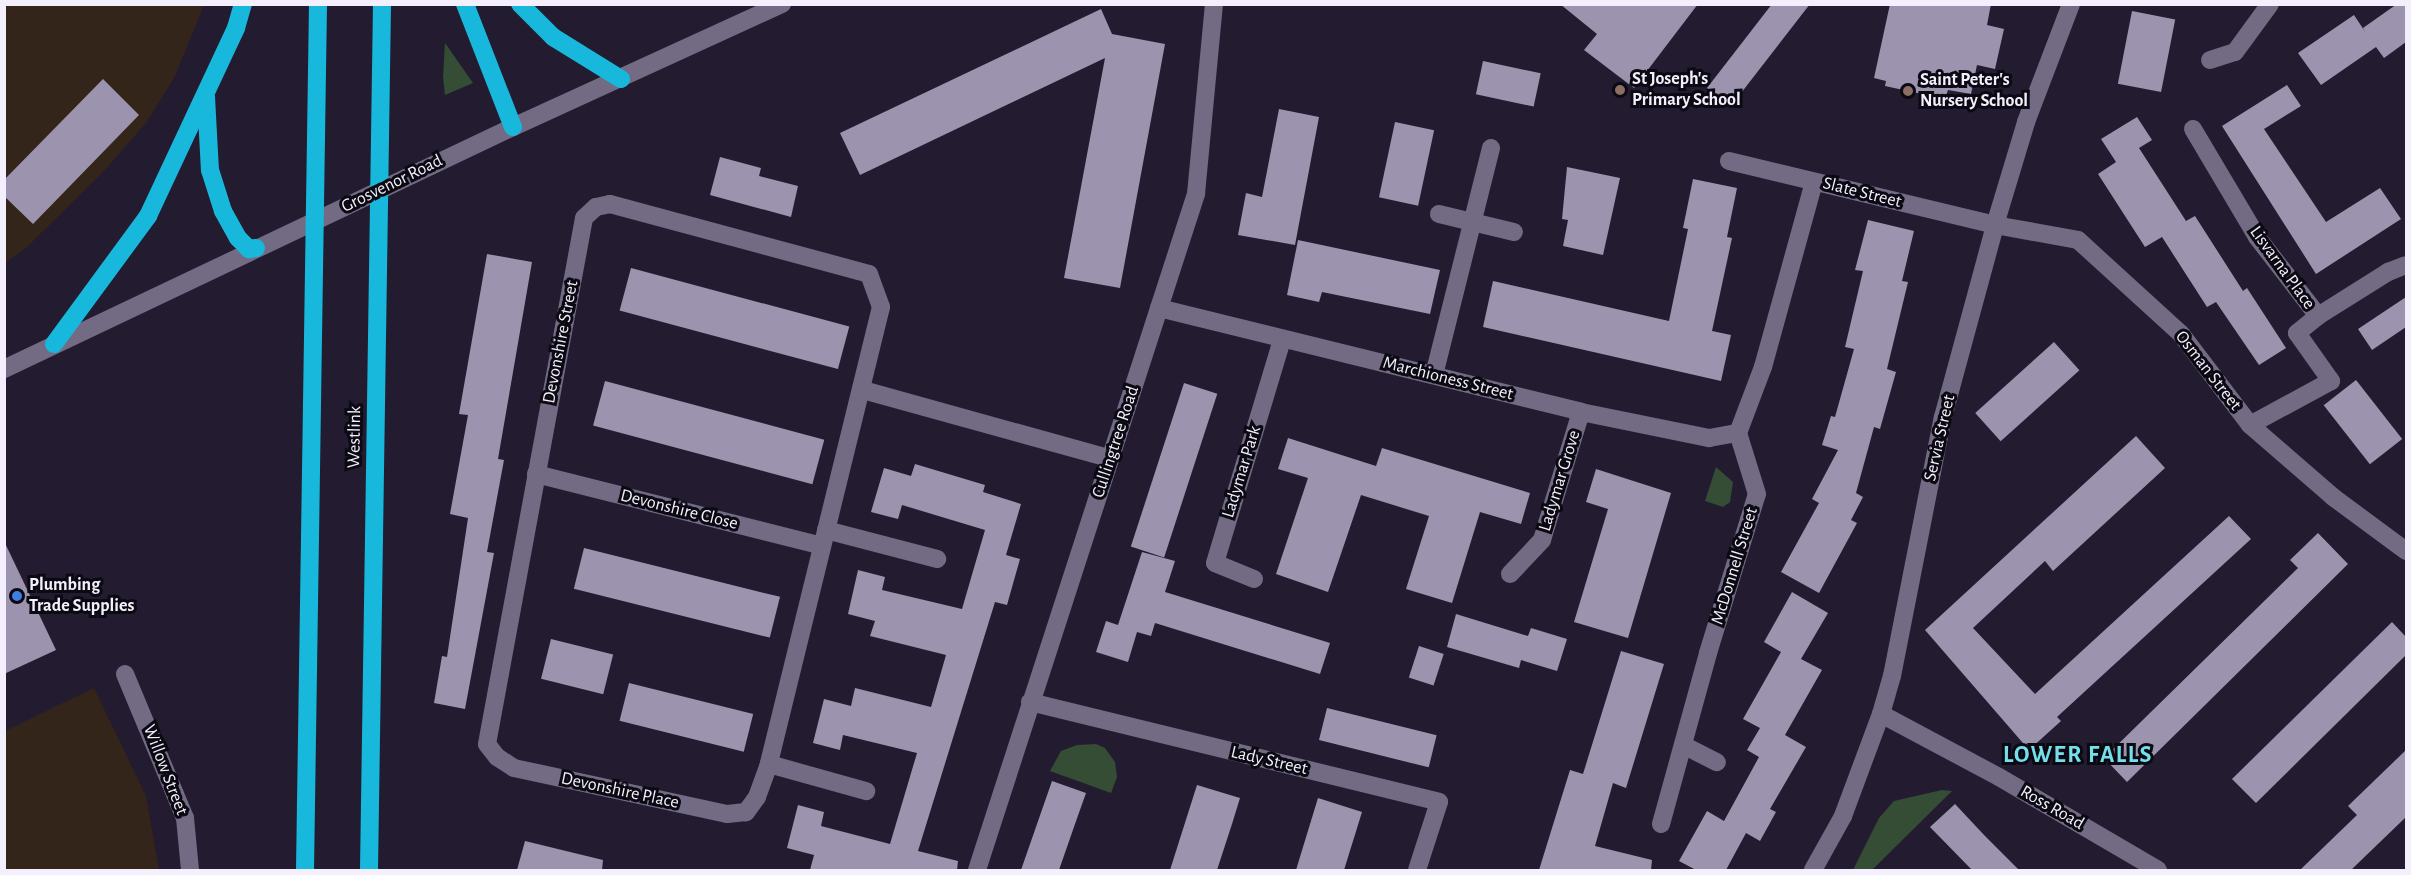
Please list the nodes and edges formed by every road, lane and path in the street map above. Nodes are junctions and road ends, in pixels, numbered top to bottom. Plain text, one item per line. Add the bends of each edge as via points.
1 (243, 4) edge
2 (318, 4) edge
3 (382, 4) edge
4 (465, 4) edge
5 (519, 4) edge
6 (782, 4) edge
7 (1214, 4) edge
8 (2071, 4) edge
9 (2270, 4) edge
10 (2210, 60) dead end
11 (621, 79) junction
12 (206, 93) junction
13 (513, 127) junction
14 (2193, 129) dead end
15 (1491, 148) dead end
16 (1729, 161) dead end
17 (1814, 182) junction
18 (1439, 214) dead end
19 (1473, 223) junction
20 (1995, 225) junction
21 (1514, 232) dead end
22 (256, 248) junction
23 (2406, 265) edge
24 (1159, 308) junction
25 (2318, 316) junction
26 (1282, 340) junction
27 (54, 344) junction
28 (4, 369) edge
29 (1434, 375) junction
30 (863, 390) junction
31 (1581, 412) junction
32 (2250, 425) junction
33 (1738, 433) junction
34 (1111, 459) junction
35 (536, 474) junction
36 (824, 538) junction
37 (2406, 551) edge
38 (937, 559) dead end
39 (1510, 574) dead end
40 (1254, 579) dead end
41 (125, 674) dead end
42 (1030, 702) junction
43 (1881, 714) junction
44 (1683, 745) junction
45 (497, 757) joint
46 (1717, 762) dead end
47 (769, 764) junction
48 (866, 791) dead end
49 (1661, 825) dead end
50 (190, 870) edge
51 (305, 870) edge
52 (369, 870) edge
53 (976, 870) edge
54 (1417, 870) edge
55 (1813, 870) edge
56 (2158, 870) edge

1 - 12 highway
2 - 51 highway
3 - 52 highway, Westlink
4 - 13 highway
5 - 11 highway via 553,37
6 - 11 street, Grosvenor Road
7 - 24 street, Cullingtree Road via 1196,194
8 - 20 street, Servia Street via 2026,122
9 - 10 street via 2235,52
11 - 13 street, Grosvenor Road
12 - 22 highway via 210,170 223,211 238,238 249,249
12 - 27 highway via 148,216
13 - 22 street, Grosvenor Road
14 - 25 street, Lisvarna Place via 2257,237
15 - 19 street
16 - 17 street, Slate Street
17 - 20 street, Slate Street
17 - 33 street via 1763,367
18 - 19 street
19 - 21 street
19 - 29 street
20 - 32 street, Osman Street via 2078,240 2105,261 2181,334
20 - 43 street, Servia Street via 1943,417 1892,676
22 - 27 street, Grosvenor Road
23 - 25 street
24 - 26 street, Marchioness Street
24 - 34 street, Cullingtree Road
25 - 32 street, Lisvarna Place via 2297,333 2331,381
26 - 29 street, Marchioness Street
26 - 40 street, Ladymar Park via 1215,564
27 - 28 street, Grosvenor Road
29 - 31 street, Marchioness Street
30 - 34 street
30 - 35 street, Devonshire Street via 881,307 869,274 610,204 596,207 584,218
30 - 36 street
31 - 33 street, Marchioness Street via 1709,438
31 - 39 street, Ladymar Grove via 1542,540
32 - 37 street, Osman Street via 2333,497
33 - 44 street, McDonnell Street via 1757,494
34 - 42 street, Cullingtree Road
35 - 36 street, Devonshire Close
35 - 45 street, Devonshire Street via 488,723 487,744
36 - 38 street, Devonshire Close
36 - 47 street
41 - 50 street, Willow Street via 185,819
42 - 53 street, Cullingtree Road
42 - 54 street, Lady Street via 1439,802
43 - 55 street, Servia Street via 1843,816
43 - 56 street, Ross Road via 1999,777
44 - 46 street
44 - 49 street, McDonnell Street
45 - 47 street, Devonshire Place via 526,770 727,814 746,812 758,797
47 - 48 street

